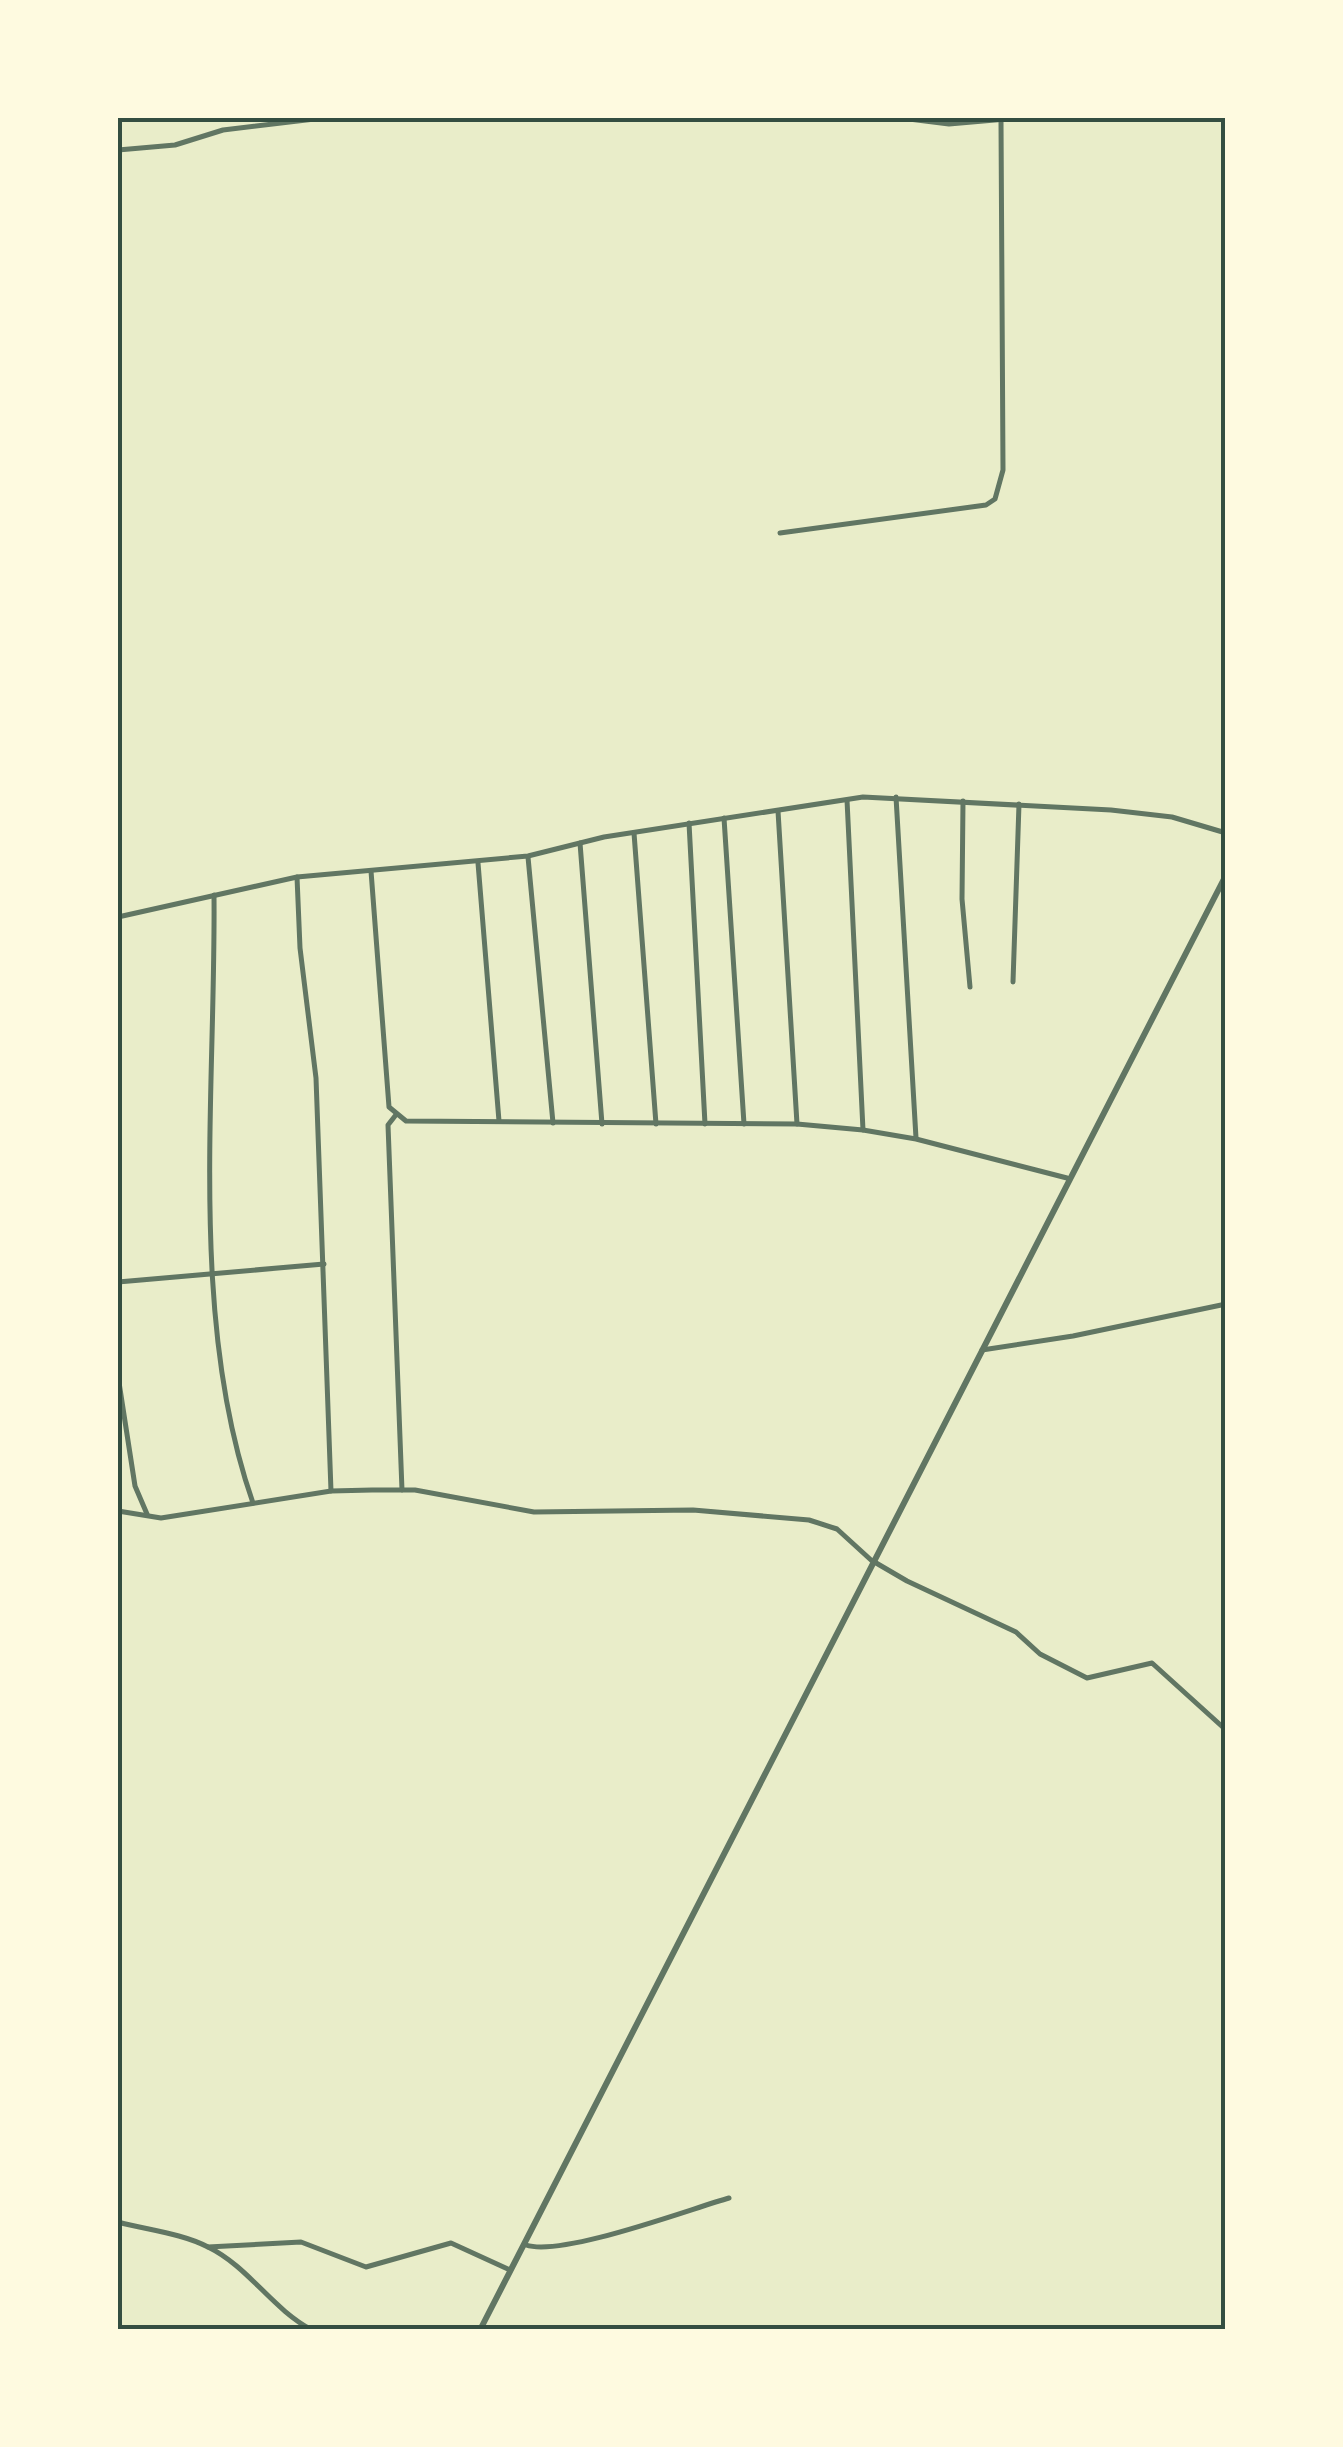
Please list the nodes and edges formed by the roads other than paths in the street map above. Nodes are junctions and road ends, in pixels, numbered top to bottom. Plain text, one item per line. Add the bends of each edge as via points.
1 (324, 118) edge
2 (901, 118) edge
3 (1018, 118) edge
4 (1001, 121) junction
5 (118, 150) edge
6 (780, 533) dead end
7 (896, 797) junction
8 (847, 800) junction
9 (963, 800) junction
10 (1019, 804) junction
11 (778, 812) junction
12 (724, 818) junction
13 (689, 823) junction
14 (634, 832) junction
15 (1226, 833) edge
16 (580, 842) junction
17 (528, 856) junction
18 (478, 863) junction
19 (371, 872) junction
20 (1226, 875) edge
21 (297, 877) junction
22 (214, 896) junction
23 (118, 917) edge
24 (1013, 982) dead end
25 (970, 987) dead end
26 (394, 1116) junction
27 (499, 1121) junction
28 (553, 1123) junction
29 (602, 1124) junction
30 (656, 1124) junction
31 (705, 1124) junction
32 (744, 1124) junction
33 (796, 1124) junction
34 (862, 1130) junction
35 (916, 1139) junction
36 (1067, 1178) junction
37 (324, 1264) junction
38 (211, 1275) junction
39 (118, 1282) edge
40 (1226, 1304) edge
41 (979, 1350) junction
42 (118, 1376) edge
43 (402, 1490) junction
44 (331, 1491) junction
45 (253, 1503) junction
46 (118, 1511) edge
47 (147, 1514) junction
48 (871, 1560) junction
49 (1226, 1730) edge
50 (729, 2198) dead end
51 (118, 2222) edge
52 (526, 2245) junction
53 (208, 2247) junction
54 (510, 2271) junction
55 (312, 2330) edge
56 (480, 2330) edge

1 - 5 street
2 - 4 street
3 - 4 street
4 - 6 street via 1002,470 995,499
7 - 8 street
7 - 9 street
7 - 35 street
8 - 11 street
8 - 34 street
9 - 10 street
9 - 25 street
10 - 15 street via 1172,817
10 - 24 street
11 - 12 street
11 - 33 street
12 - 13 street
12 - 32 street
13 - 14 street
13 - 31 street
14 - 16 street
14 - 30 street
16 - 17 street
16 - 29 street
17 - 18 street
17 - 28 street
18 - 19 street
18 - 27 street
19 - 21 street
19 - 26 street
20 - 36 street
21 - 22 street
21 - 37 street
22 - 23 street
22 - 38 street
26 - 27 street
26 - 43 street via 388,1125
27 - 28 street
28 - 29 street
29 - 30 street
30 - 31 street
31 - 32 street
32 - 33 street
33 - 34 street
34 - 35 street
35 - 36 street
36 - 41 street
37 - 38 street
37 - 44 street
38 - 39 street
38 - 45 street via 233,1447
40 - 41 street
41 - 48 street
42 - 47 street via 127,1448
43 - 44 street
43 - 48 street via 512,1511 692,1510 809,1520 837,1529
44 - 45 street
45 - 47 street via 161,1518
46 - 47 street
48 - 49 street via 1016,1632 1040,1654 1087,1678 1152,1663
48 - 52 street
50 - 52 street via 573,2243 541,2250
51 - 53 street
52 - 54 street
53 - 54 street via 301,2242 366,2266 450,2243
53 - 55 street via 286,2316
54 - 56 street

